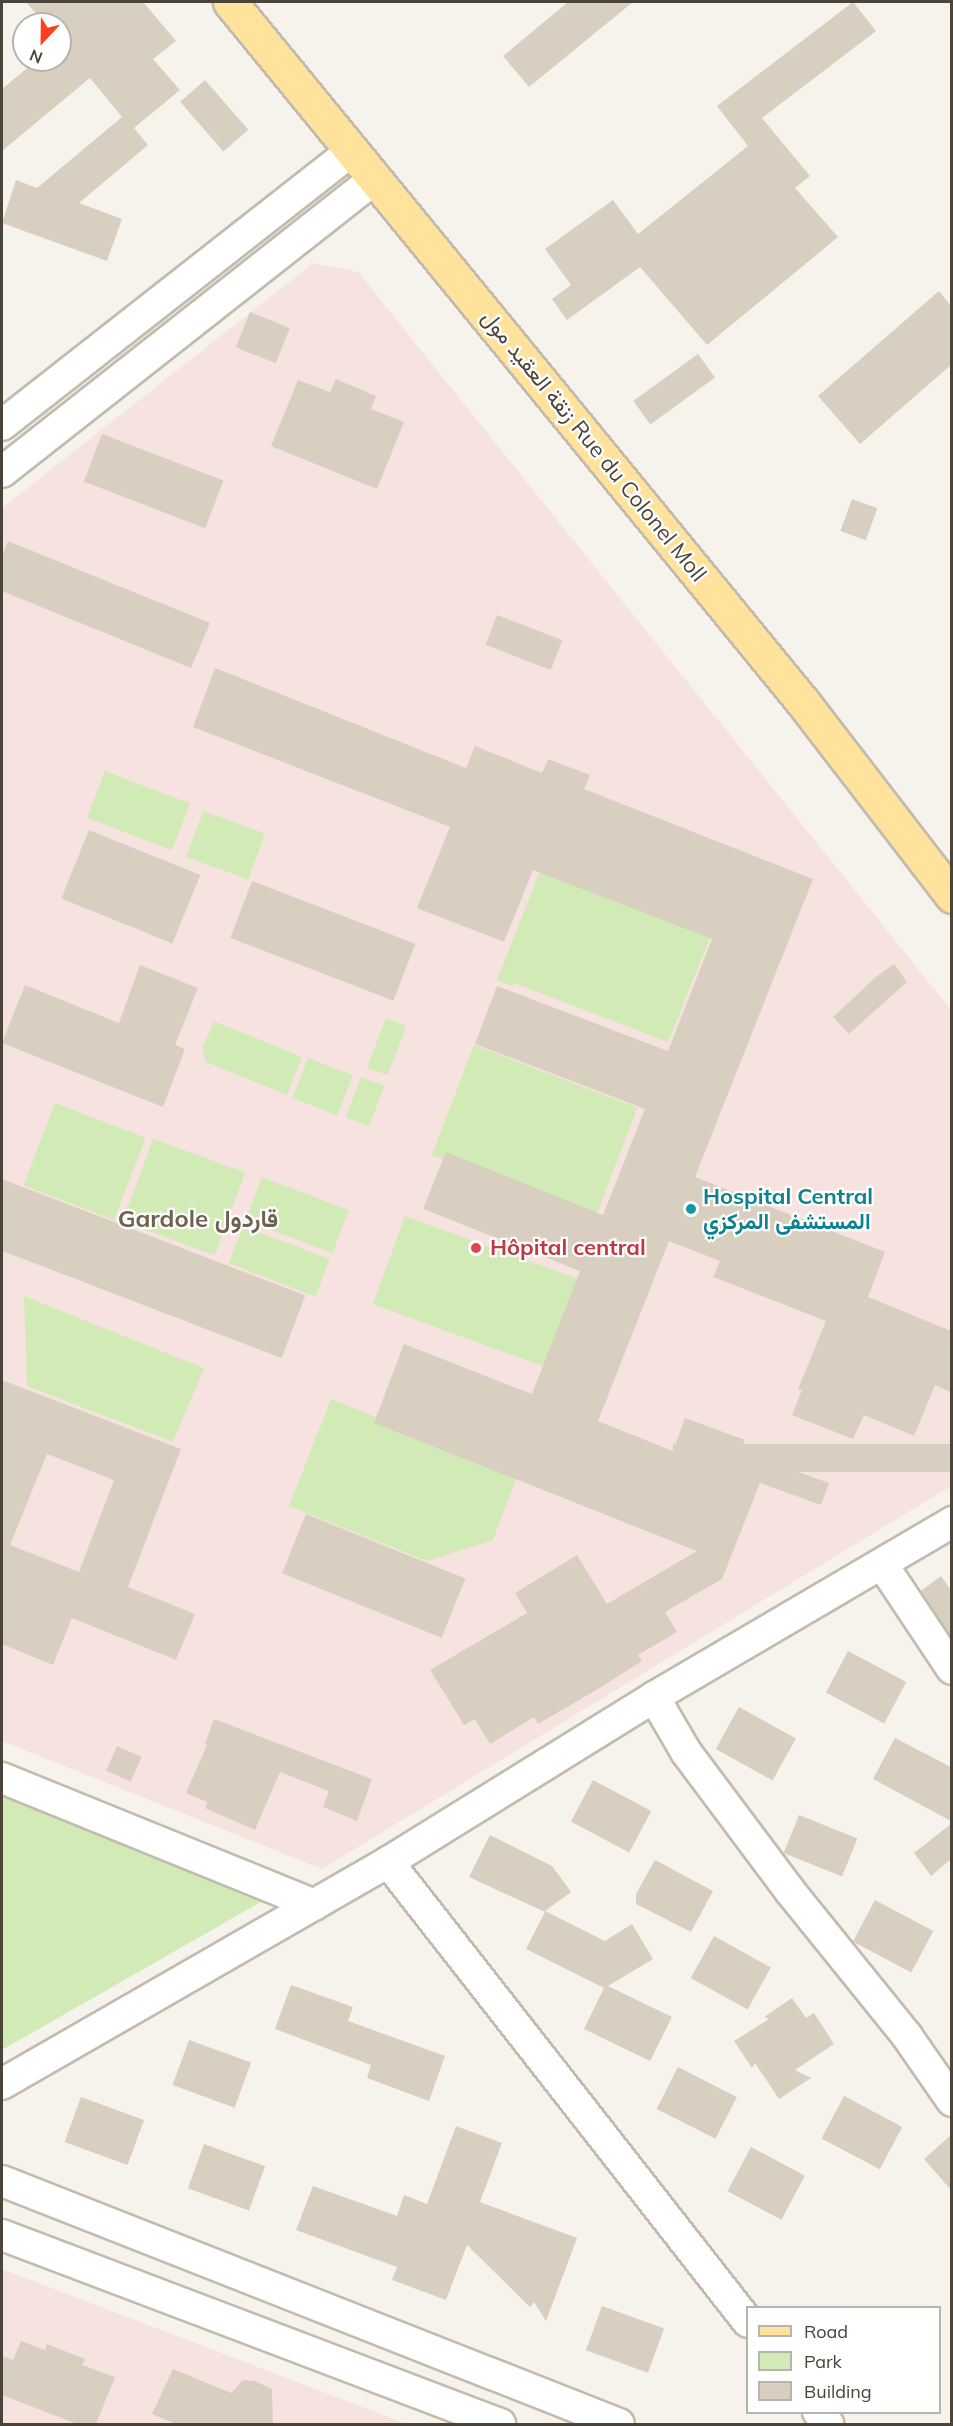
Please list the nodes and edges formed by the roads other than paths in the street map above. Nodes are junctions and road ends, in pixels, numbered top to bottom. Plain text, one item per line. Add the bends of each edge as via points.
1 (230, 2) edge
2 (351, 150) junction
3 (375, 178) junction
4 (2, 424) edge
5 (2, 472) edge
6 (951, 896) edge
7 (951, 1522) edge
8 (882, 1564) junction
9 (951, 1669) edge
10 (654, 1697) junction
11 (2, 1778) edge
12 (388, 1862) junction
13 (314, 1905) junction
14 (4, 2085) edge
15 (951, 2101) edge
16 (2, 2181) edge
17 (2, 2235) edge
18 (746, 2321) edge
19 (500, 2424) edge
20 (619, 2424) edge

1 - 2 main road, زنقة العقيد مول Rue du Colonel Moll
2 - 3 main road, زنقة العقيد مول Rue du Colonel Moll
2 - 4 street
3 - 5 street
3 - 6 main road, زنقة العقيد مول Rue du Colonel Moll via 802,701
7 - 8 street
8 - 9 street
8 - 10 street
10 - 12 street
10 - 15 street via 686,1752 790,1891 908,2036
11 - 13 street
12 - 13 street
12 - 18 street
13 - 14 street
16 - 20 street
17 - 19 street

